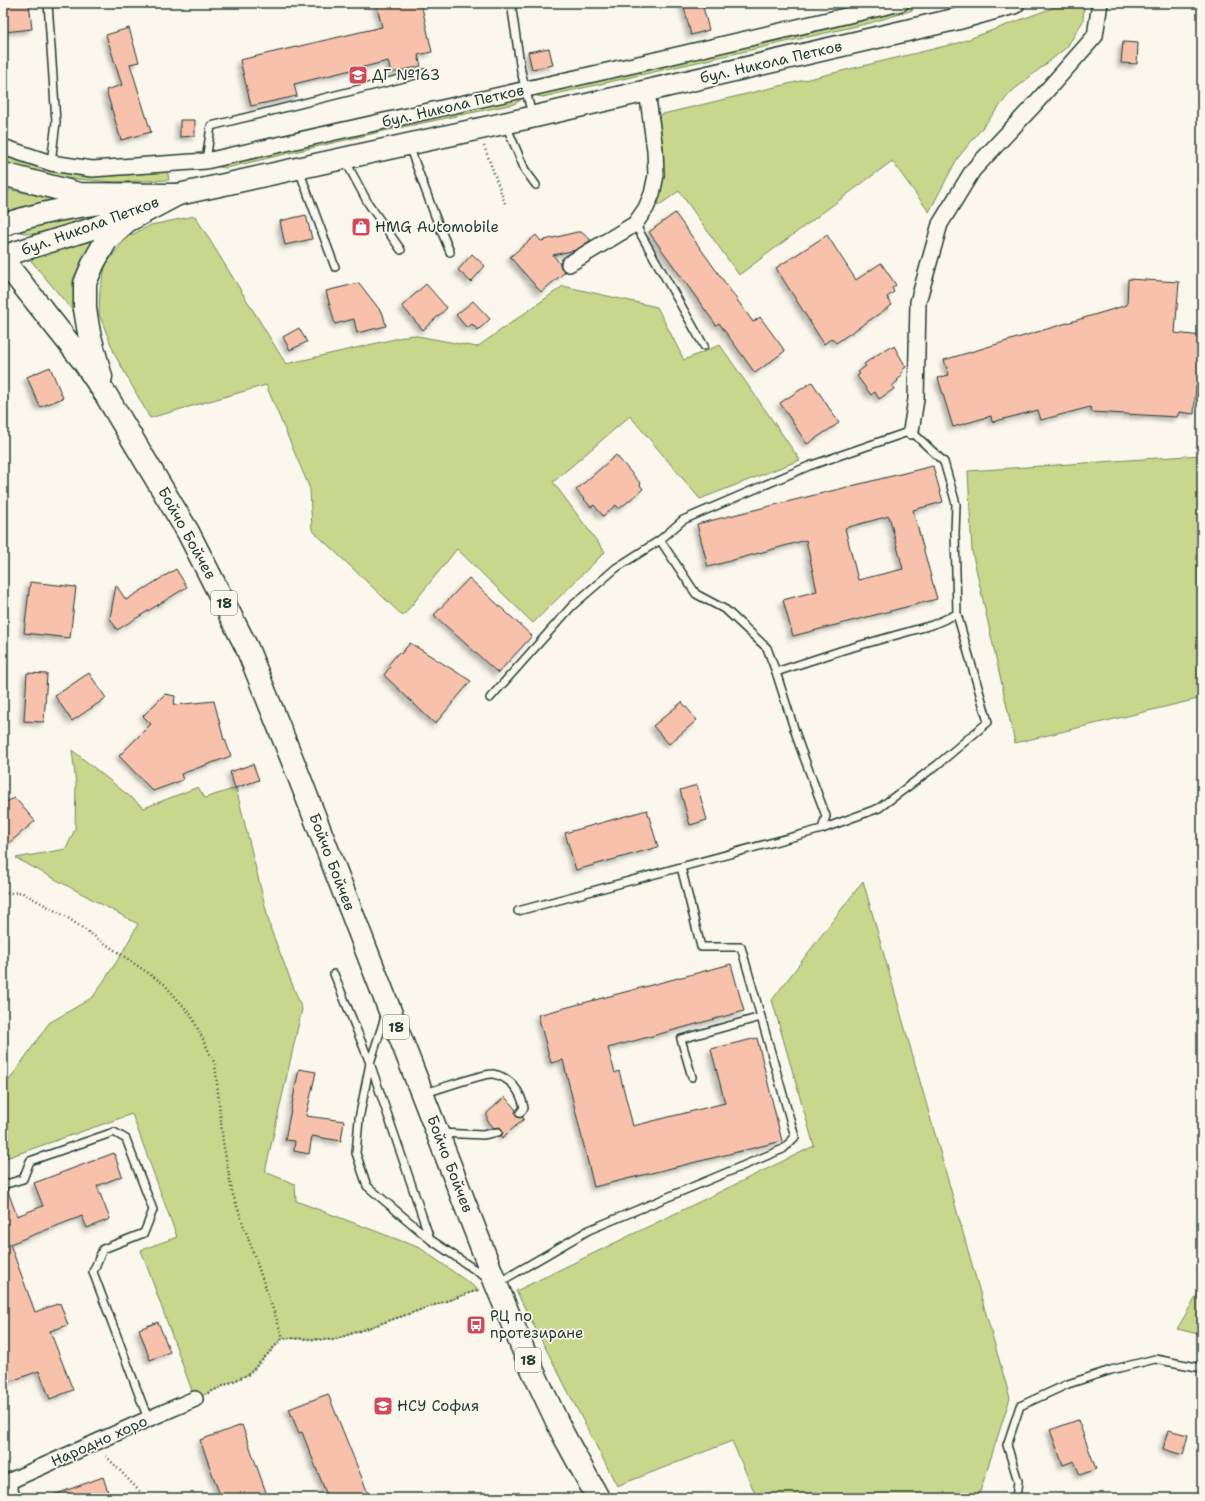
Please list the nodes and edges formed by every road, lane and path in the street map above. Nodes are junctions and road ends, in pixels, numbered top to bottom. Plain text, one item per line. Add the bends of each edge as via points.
1 (48, 3) edge
2 (511, 3) edge
3 (901, 3) edge
4 (1014, 3) edge
5 (1100, 3) edge
6 (424, 73) dead end
7 (526, 89) junction
8 (646, 91) junction
9 (533, 117) junction
10 (505, 123) junction
11 (477, 129) junction
12 (408, 144) junction
13 (3, 147) edge
14 (344, 158) junction
15 (206, 161) junction
16 (51, 163) junction
17 (298, 168) junction
18 (3, 174) edge
19 (536, 184) dead end
20 (176, 195) junction
21 (506, 206) dead end
22 (635, 224) junction
23 (3, 225) edge
24 (401, 250) dead end
25 (450, 252) dead end
26 (3, 256) edge
27 (3, 260) edge
28 (569, 264) dead end
29 (335, 267) dead end
30 (3, 278) edge
31 (26, 287) junction
32 (704, 346) dead end
33 (106, 395) junction
34 (911, 431) junction
35 (660, 540) junction
36 (957, 614) junction
37 (776, 672) junction
38 (490, 698) dead end
39 (822, 829) junction
40 (681, 867) junction
41 (3, 894) edge
42 (518, 911) dead end
43 (334, 974) dead end
44 (388, 1006) junction
45 (761, 1017) junction
46 (370, 1062) junction
47 (692, 1077) dead end
48 (422, 1094) junction
49 (520, 1113) dead end
50 (437, 1132) junction
51 (498, 1132) dead end
52 (3, 1185) edge
53 (431, 1240) junction
54 (496, 1284) junction
55 (283, 1338) junction
56 (1202, 1368) edge
57 (195, 1399) joint
58 (148, 1418) junction
59 (94, 1444) junction
60 (5, 1483) edge
61 (13, 1498) edge
62 (146, 1498) edge
63 (598, 1498) edge
64 (1016, 1498) edge

1 - 16 lane via 56,122
2 - 7 lane
3 - 7 street, бул. Никола Петков
4 - 8 street, бул. Никола Петков via 961,18
5 - 34 street via 1095,36 974,170 940,224 918,302 916,399
6 - 15 lane via 211,126
7 - 9 lane
7 - 15 street, бул. Никола Петков
8 - 9 street, бул. Никола Петков
8 - 22 street via 656,175 646,208
9 - 10 street, бул. Никола Петков
10 - 11 street, бул. Никола Петков
10 - 19 lane via 525,170
11 - 12 street, бул. Никола Петков
11 - 21 path
12 - 14 street, бул. Никола Петков
12 - 25 lane
13 - 16 street, бул. Никола Петков
14 - 17 street, бул. Никола Петков
14 - 24 lane via 368,203
15 - 16 street, бул. Никола Петков via 92,169
17 - 20 street, бул. Никола Петков
17 - 29 lane
18 - 20 highway via 79,194
20 - 23 street, бул. Никола Петков via 74,206
20 - 26 street, бул. Никола Петков via 91,229
20 - 33 highway via 126,221 108,239 85,283 85,309 89,333
22 - 28 street
22 - 32 lane
27 - 31 highway, Бойчо Бойчев / 18
30 - 31 street
31 - 33 highway, Бойчо Бойчев / 18
33 - 44 highway, Бойчо Бойчев / 18 via 188,532 247,648
34 - 35 lane via 809,466 683,520
34 - 36 lane via 944,462 956,504
35 - 37 lane via 696,594 726,610 767,648
35 - 38 lane via 616,568 572,606
36 - 37 lane via 932,625
36 - 39 lane via 988,722 937,765 879,808
37 - 39 lane via 798,744 826,816
39 - 40 lane
40 - 42 lane
40 - 45 lane via 701,946 741,947
41 - 55 path via 21,892 65,916 164,984 191,1015 215,1064 223,1142 232,1192
43 - 46 lane
44 - 46 lane
44 - 48 highway, Бойчо Бойчев / 18
45 - 47 lane via 681,1039
45 - 54 lane via 795,1137 783,1149 589,1230
46 - 53 lane
46 - 53 lane via 359,1119 356,1153 367,1186
48 - 49 lane via 492,1074 511,1081 522,1099 524,1108
48 - 50 highway, Бойчо Бойчев / 18
50 - 51 lane via 483,1135
50 - 54 highway, Бойчо Бойчев / 18
52 - 58 lane via 23,1179 30,1161 114,1132 126,1139 153,1210 144,1233 103,1249 93,1272
53 - 54 lane
54 - 55 path via 333,1340
54 - 63 highway, Бойчо Бойчев / 18 via 559,1428
55 - 57 path via 249,1374
56 - 64 lane via 1155,1359 1068,1384 1020,1406 1007,1445 1018,1481
57 - 58 street, Народно хоро
58 - 59 street, Народно хоро
59 - 60 street, Народно хоро
59 - 62 path
60 - 61 street

